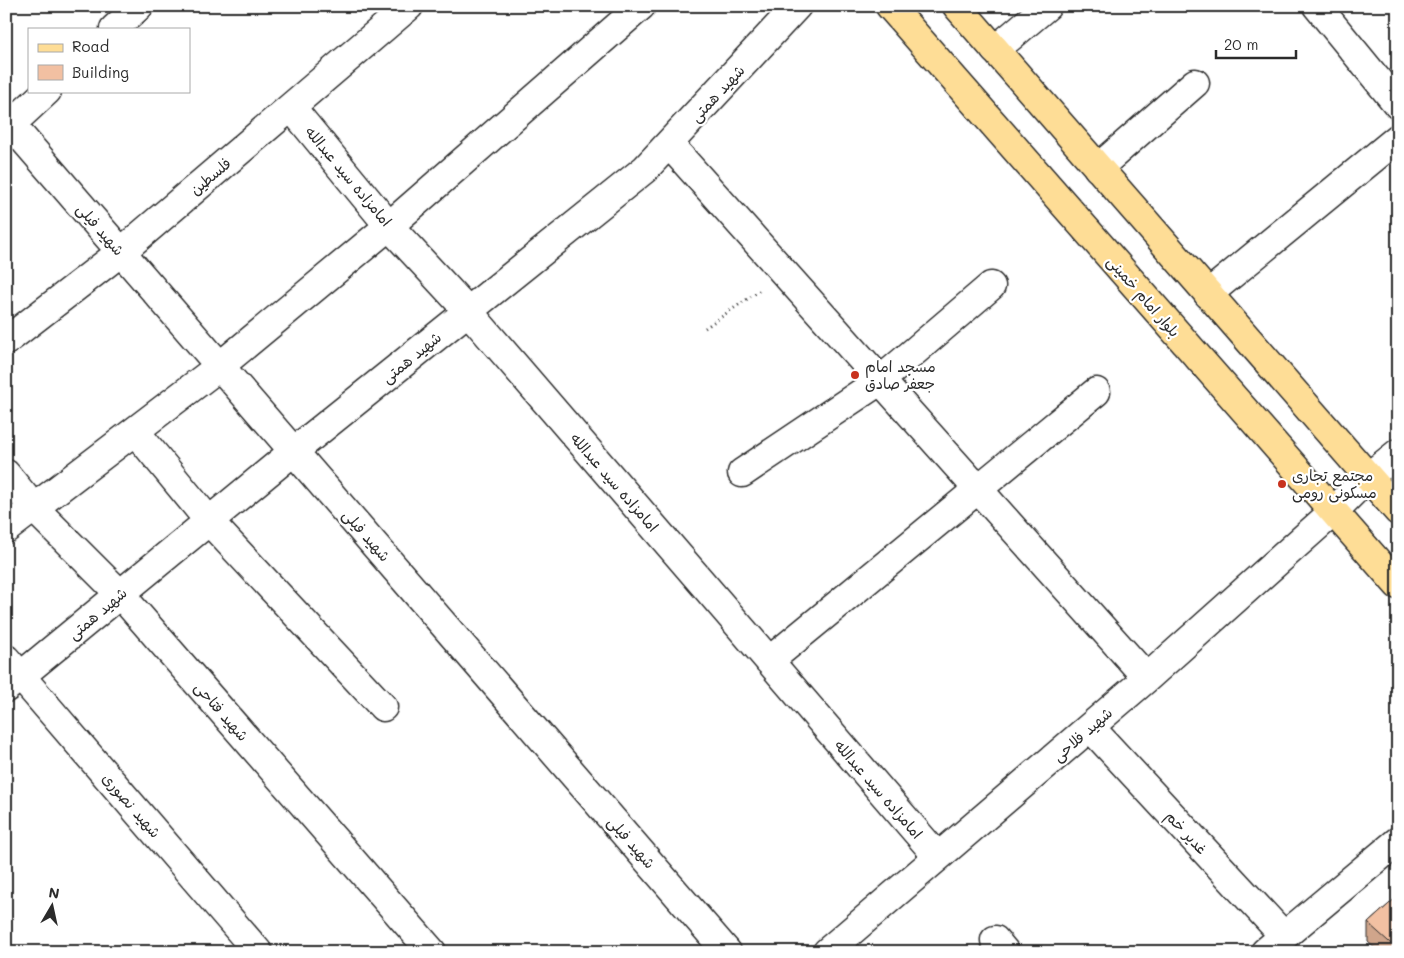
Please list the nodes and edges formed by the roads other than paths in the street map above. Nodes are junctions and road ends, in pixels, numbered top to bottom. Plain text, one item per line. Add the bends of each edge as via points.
1 (139, 6) edge
2 (409, 6) edge
3 (641, 6) edge
4 (797, 6) edge
5 (890, 6) edge
6 (957, 6) edge
7 (1047, 6) edge
8 (1317, 6) edge
9 (115, 28) edge
10 (995, 50) junction
11 (1195, 83) dead end
12 (46, 92) edge
13 (1398, 105) edge
14 (291, 107) junction
15 (8, 124) edge
16 (1398, 138) edge
17 (669, 144) junction
18 (1098, 168) junction
19 (389, 226) junction
20 (121, 252) junction
21 (991, 286) dead end
22 (1208, 294) junction
23 (468, 311) junction
24 (6, 341) edge
25 (220, 366) junction
26 (881, 380) junction
27 (1096, 392) dead end
28 (135, 431) junction
29 (294, 451) junction
30 (1398, 453) edge
31 (742, 473) dead end
32 (6, 474) edge
33 (1368, 477) junction
34 (978, 489) junction
35 (34, 508) junction
36 (1398, 511) edge
37 (1333, 512) junction
38 (210, 521) junction
39 (6, 530) edge
40 (1398, 585) edge
41 (120, 594) junction
42 (769, 661) junction
43 (11, 674) edge
44 (1147, 678) junction
45 (383, 706) dead end
46 (1090, 727) junction
47 (1398, 841) edge
48 (938, 857) junction
49 (1274, 944) edge
50 (258, 952) edge
51 (432, 952) edge
52 (727, 952) edge
53 (827, 952) edge

1 - 9 street
2 - 14 street, فلسطین
3 - 19 street
4 - 17 street, شهید همتی
5 - 37 main road, بلوار امام خمینی
6 - 10 main road
7 - 10 street
8 - 13 street
10 - 18 main road
11 - 18 street
12 - 15 street
14 - 19 street, امامزاده سید عبدالله
14 - 20 street, فلسطین
15 - 20 street, شهید فیلی
16 - 22 street
17 - 23 street, شهید همتی via 645,169
17 - 26 street
18 - 22 main road
19 - 23 street, امامزاده سید عبدالله
19 - 25 street
20 - 24 street, فلسطین
20 - 25 street, شهید فیلی
21 - 26 street
22 - 33 main road
23 - 29 street, شهید همتی
23 - 42 street, امامزاده سید عبدالله
25 - 28 street
25 - 29 street, شهید فیلی
26 - 31 street
26 - 34 street
27 - 34 street
28 - 35 street
28 - 38 street
29 - 38 street, شهید همتی
29 - 52 street, شهید فیلی
30 - 33 street, شهید فلاحی
32 - 35 street, شهید فتاحی
33 - 36 main road
33 - 37 street, شهید فلاحی
34 - 42 street
34 - 44 street
35 - 39 street
35 - 41 street, شهید فتاحی
37 - 40 main road, بلوار امام خمینی
37 - 44 street, شهید فلاحی
38 - 41 street, شهید همتی
38 - 45 street
41 - 43 street, شهید همتی
41 - 51 street, شهید فتاحی
42 - 48 street, امامزاده سید عبدالله
43 - 50 street, شهید نصوری
44 - 46 street, شهید فلاحی
46 - 48 street, شهید فلاحی
46 - 49 street, غدیر خم
47 - 49 street
48 - 53 street, شهید فلاحی

